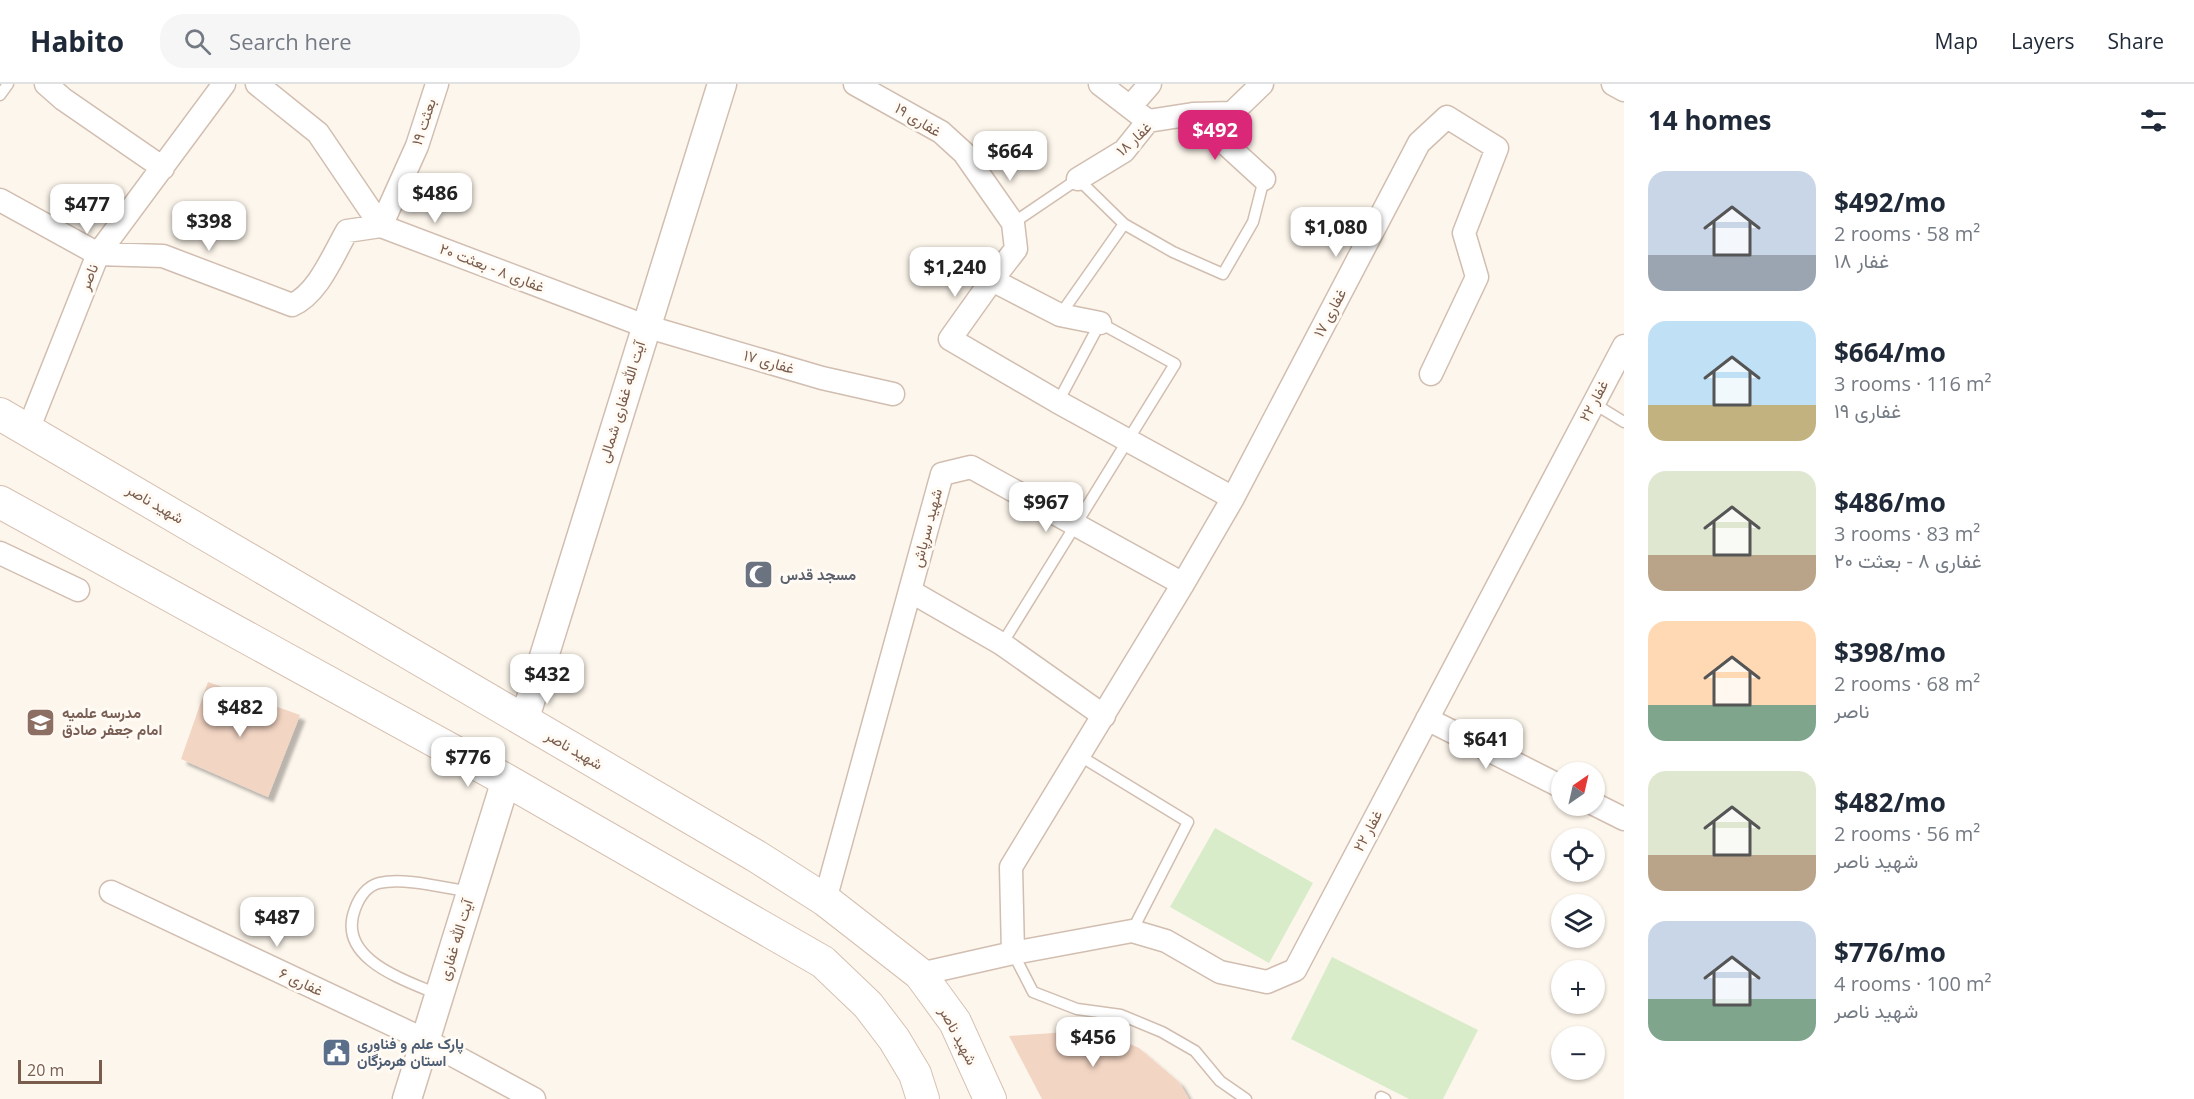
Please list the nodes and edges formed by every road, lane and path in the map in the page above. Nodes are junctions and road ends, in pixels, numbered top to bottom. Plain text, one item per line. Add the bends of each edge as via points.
1 (8, 84) edge
2 (46, 84) edge
3 (224, 84) edge
4 (257, 84) edge
5 (437, 84) edge
6 (722, 84) edge
7 (855, 84) edge
8 (1100, 84) edge
9 (1150, 84) edge
10 (1262, 84) edge
11 (1613, 84) edge
12 (1624, 90) edge
13 (0, 95) edge
14 (1139, 114) junction
15 (1193, 114) junction
16 (163, 168) junction
17 (1078, 179) junction
18 (1264, 179) joint
19 (0, 200) edge
20 (1013, 223) junction
21 (1124, 224) junction
22 (381, 226) junction
23 (98, 254) junction
24 (992, 280) junction
25 (1060, 315) junction
26 (1100, 323) junction
27 (645, 326) junction
28 (1624, 346) edge
29 (1431, 374) dead end
30 (893, 394) dead end
31 (1058, 402) junction
32 (1593, 403) junction
33 (0, 414) edge
34 (1624, 423) edge
35 (28, 430) junction
36 (1128, 441) junction
37 (1233, 498) junction
38 (0, 502) edge
39 (1075, 526) junction
40 (0, 553) edge
41 (1183, 584) junction
42 (78, 590) dead end
43 (910, 591) junction
44 (1002, 644) junction
45 (1104, 716) junction
46 (1427, 719) junction
47 (524, 721) junction
48 (1080, 756) junction
49 (506, 780) junction
50 (1551, 781) edge
51 (1605, 810) edge
52 (1624, 819) edge
53 (111, 892) dead end
54 (471, 892) junction
55 (825, 900) junction
56 (1132, 931) junction
57 (1013, 953) junction
58 (920, 974) junction
59 (439, 995) junction
60 (425, 1040) junction
61 (407, 1099) edge
62 (534, 1099) edge
63 (923, 1099) edge
64 (990, 1099) edge
65 (1246, 1099) edge

1 - 13 lane
2 - 16 street
3 - 16 street, ناصر
4 - 22 street via 318,133
5 - 22 street, بعثت ۱۹ via 417,146
6 - 27 street, آیت الله غفاری شمالی
7 - 20 street, غفاری ۱۹ via 941,132 964,153
8 - 14 street
9 - 14 street
10 - 15 street, غفار ۱۸ via 1232,113
11 - 12 street
14 - 15 street, غفار ۱۸
14 - 17 street, غفار ۱۸ via 1124,151
15 - 18 street
16 - 23 street, ناصر
17 - 20 lane, غفار ۱۸
17 - 21 lane
18 - 21 lane via 1253,222 1222,274
19 - 23 street
20 - 24 street via 1016,249
21 - 25 lane
22 - 23 street via 347,231 311,293 292,305 163,256
22 - 27 street, غفاری ۸ - بعثت ۲۰
23 - 35 street, ناصر
24 - 25 street
24 - 31 street via 950,339
25 - 26 street
26 - 31 lane
26 - 36 lane via 1175,364
27 - 30 street, غفاری ۱۷ via 822,378
27 - 47 street, آیت الله غفاری شمالی
28 - 32 street, غفار ۲۲
29 - 37 street, غفاری ۱۷ via 1477,277 1464,233 1497,148 1447,117 1419,143
31 - 36 street
32 - 34 lane
32 - 46 street, غفار ۲۲
33 - 35 main road, شهید ناصر
35 - 47 main road, شهید ناصر
36 - 37 street
36 - 39 lane
37 - 41 street
38 - 49 main road
39 - 41 street, شهید سرپاش
39 - 43 street, شهید سرپاش via 971,467 942,474
39 - 44 lane
40 - 42 street
41 - 45 street
43 - 44 street
43 - 55 street, شهید سرپاش
44 - 45 street
45 - 48 street
46 - 50 street
46 - 56 street, غفار ۲۲ via 1295,970 1267,982 1220,972 1166,941
47 - 55 main road, شهید ناصر
48 - 56 lane via 1188,822
48 - 57 street via 1011,867
49 - 54 street, آیت الله غفاری
49 - 63 main road via 823,962 868,1005 894,1039 915,1074
51 - 52 street
53 - 60 street, غفاری ۶
54 - 59 street, آیت الله غفاری
54 - 59 lane via 408,883 376,884 361,897 351,920 354,944 366,957
55 - 58 main road, شهید ناصر
56 - 57 street, غفار ۲۲
57 - 58 street, غفار ۲۲
57 - 65 lane via 1033,992 1077,1009 1121,1015 1162,1032 1195,1052 1220,1081
58 - 64 main road, شهید ناصر via 955,1022
59 - 60 street, آیت الله غفاری
60 - 61 street, آیت الله غفاری
60 - 62 street, غفاری ۶

